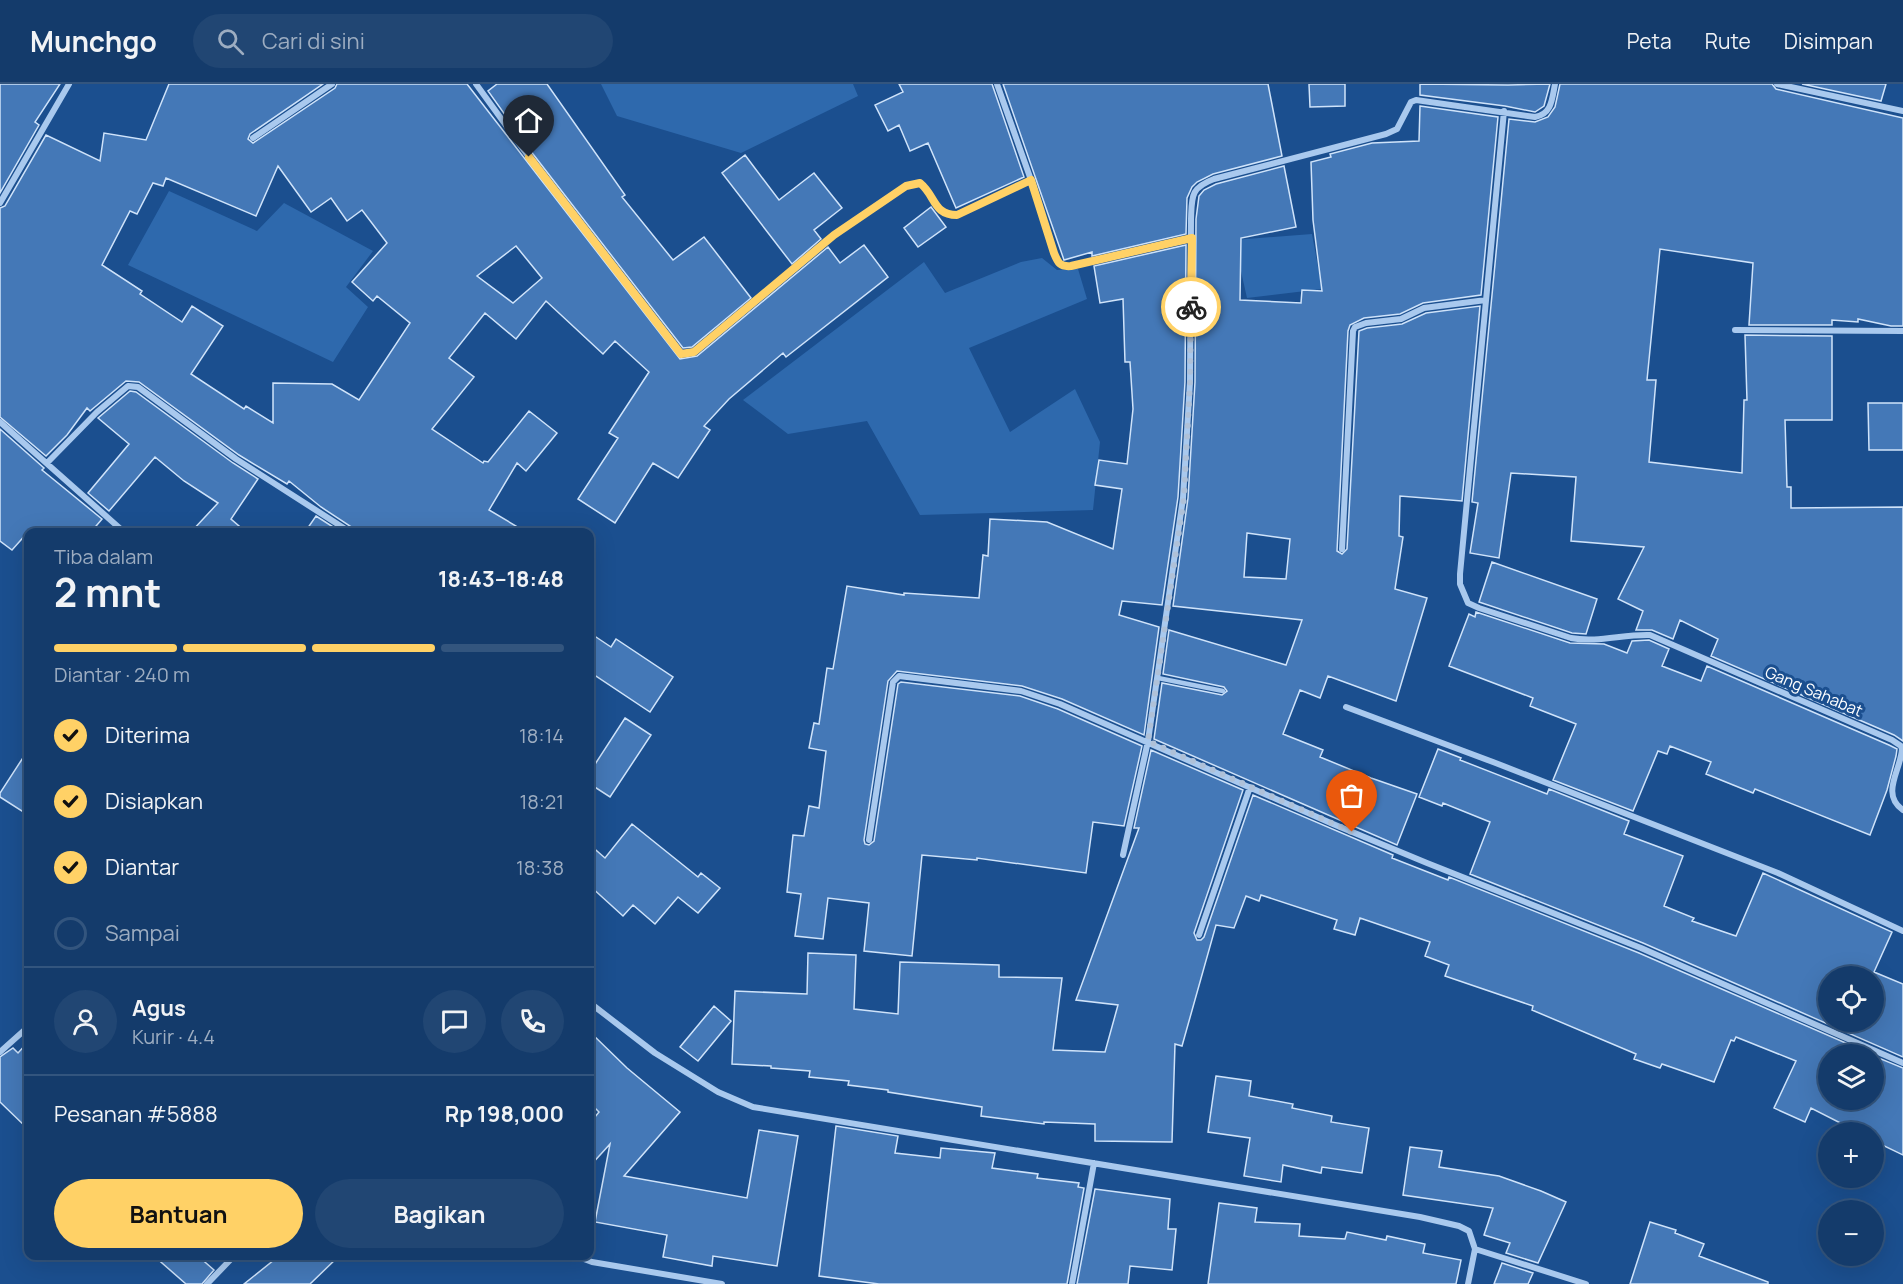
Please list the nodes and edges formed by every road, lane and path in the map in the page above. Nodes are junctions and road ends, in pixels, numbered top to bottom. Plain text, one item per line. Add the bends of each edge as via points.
1 (69, 84) edge
2 (332, 84) edge
3 (476, 84) edge
4 (997, 84) edge
5 (1555, 84) edge
6 (1777, 84) edge
7 (1504, 111) junction
8 (1903, 111) edge
9 (253, 138) dead end
10 (1031, 180) junction
11 (0, 202) edge
12 (1192, 238) junction
13 (1486, 300) junction
14 (1735, 330) dead end
15 (1903, 331) edge
16 (0, 422) edge
17 (47, 463) junction
18 (120, 528) edge
19 (344, 528) edge
20 (1342, 549) dead end
21 (1158, 678) junction
22 (1223, 691) dead end
23 (1346, 707) dead end
24 (1148, 741) junction
25 (1250, 787) junction
26 (1903, 810) edge
27 (869, 840) dead end
28 (1123, 855) dead end
29 (1903, 931) edge
30 (1199, 935) dead end
31 (594, 1006) edge
32 (24, 1031) edge
33 (0, 1052) edge
34 (1903, 1063) edge
35 (1094, 1163) junction
36 (1474, 1249) junction
37 (230, 1260) edge
38 (587, 1260) edge
39 (207, 1284) edge
40 (722, 1284) edge
41 (1072, 1284) edge
42 (1468, 1284) edge
43 (1586, 1284) edge

1 - 11 street
2 - 9 street
3 - 10 street via 681,354 694,352 834,235 906,186 920,183 941,212 957,215
4 - 10 street
5 - 7 street via 1546,113 1535,117
6 - 8 street
7 - 12 street via 1416,100 1411,102 1397,129 1386,134 1206,182 1198,186 1193,196
7 - 13 street
10 - 12 street via 1054,253 1062,266
12 - 21 street via 1184,498
13 - 20 street via 1424,308 1401,319 1355,327
13 - 26 street, Gang Sahabat via 1460,574 1468,603 1586,640 1650,635 1892,740 1901,746 1902,755 1891,789 1892,798
14 - 15 street
16 - 17 street
17 - 18 street
17 - 19 street via 128,386 138,387 236,459
21 - 22 lane
21 - 24 street
23 - 29 street via 1778,873
24 - 25 street
24 - 27 street via 1021,691 899,676 893,682
24 - 28 street
25 - 30 street
25 - 34 street via 1641,948
31 - 35 street via 655,1053 718,1092 753,1107
32 - 33 street
35 - 36 street via 1443,1222 1469,1231
35 - 41 street
36 - 42 street
36 - 43 street
37 - 39 street
38 - 40 street

